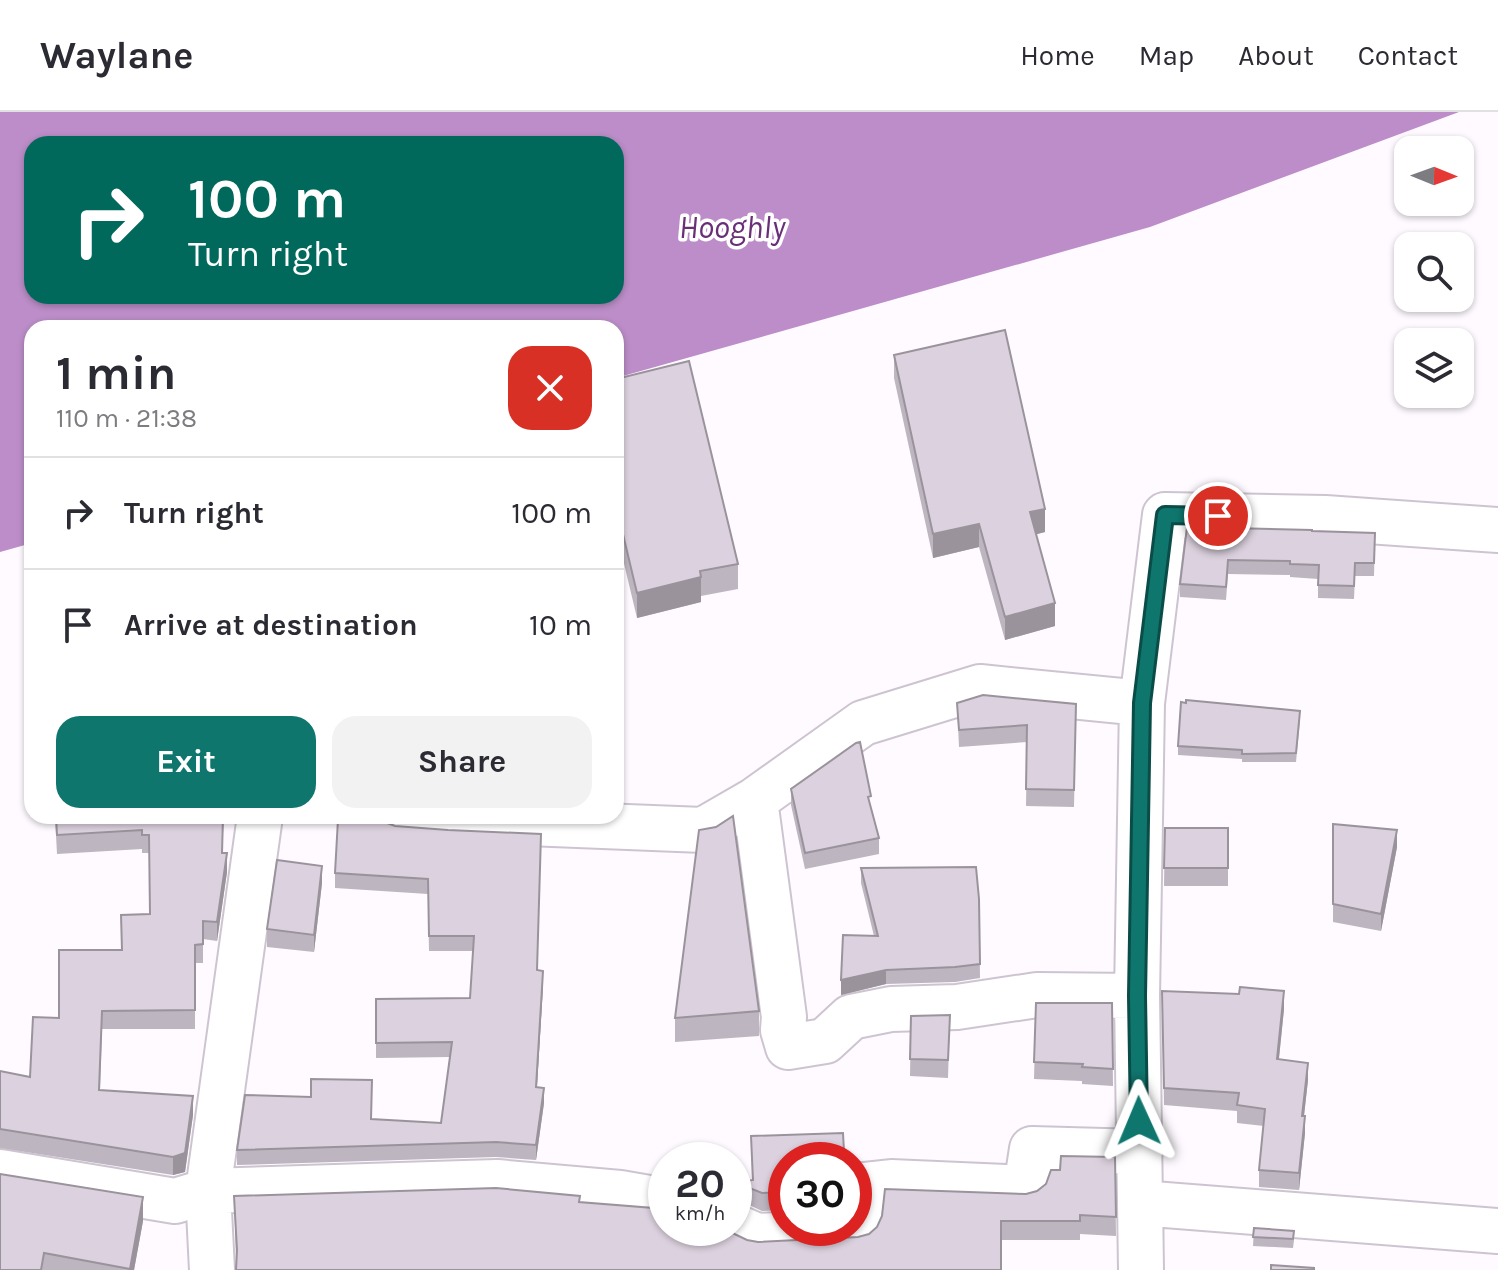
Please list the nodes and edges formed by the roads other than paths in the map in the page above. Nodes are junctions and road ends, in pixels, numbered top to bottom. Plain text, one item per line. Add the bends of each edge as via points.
1 (1498, 530) edge
2 (1142, 703) junction
3 (755, 800) junction
4 (259, 824) edge
5 (551, 824) edge
6 (1137, 996) junction
7 (1140, 1152) junction
8 (0, 1172) edge
9 (208, 1191) junction
10 (648, 1198) edge
11 (1140, 1203) junction
12 (1498, 1231) edge
13 (752, 1243) edge
14 (212, 1270) edge
15 (1141, 1270) edge

1 - 2 street via 1325,518 1165,515
2 - 3 street via 980,687 863,723
2 - 6 street
3 - 5 street via 703,830
3 - 6 street via 788,1047 825,1041 851,1017 891,1009 957,1007 1037,995
4 - 9 street
6 - 7 street
7 - 11 street
7 - 13 street via 1032,1149 1026,1188 863,1185 857,1231
8 - 9 street via 175,1201
9 - 10 street via 497,1182
9 - 14 street
11 - 12 street
11 - 15 street

